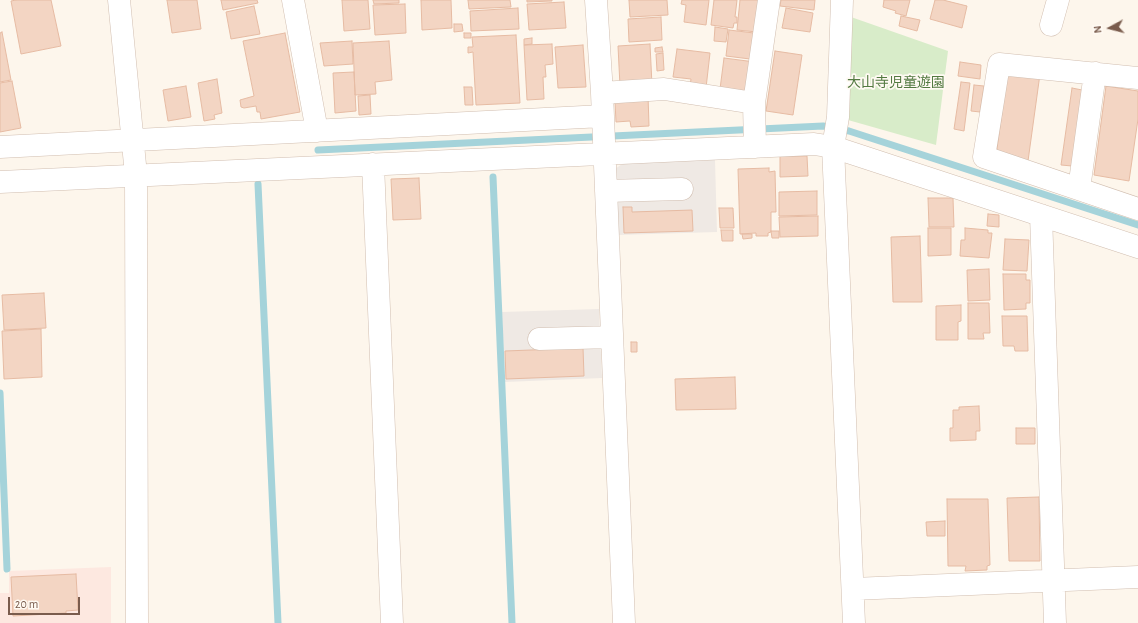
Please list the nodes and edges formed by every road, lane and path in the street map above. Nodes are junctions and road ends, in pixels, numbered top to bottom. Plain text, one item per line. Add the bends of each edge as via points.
1 (119, 0) edge
2 (293, 0) edge
3 (596, 0) edge
4 (769, 0) edge
5 (842, 0) edge
6 (1058, 0) edge
7 (1051, 25) dead end
8 (1095, 74) junction
9 (1138, 78) edge
10 (602, 93) junction
11 (755, 127) junction
12 (317, 131) junction
13 (835, 134) junction
14 (604, 135) junction
15 (134, 140) junction
16 (0, 147) edge
17 (373, 164) junction
18 (136, 175) junction
19 (0, 182) edge
20 (682, 188) dead end
21 (1079, 189) junction
22 (606, 191) junction
23 (1138, 209) edge
24 (1041, 215) junction
25 (1138, 247) edge
26 (612, 337) junction
27 (539, 339) dead end
28 (1138, 577) edge
29 (1053, 581) junction
30 (853, 589) junction
31 (137, 623) edge
32 (392, 623) edge
33 (624, 623) edge
34 (854, 623) edge
35 (1055, 623) edge

1 - 15 street
2 - 12 street
3 - 10 street
4 - 11 street
5 - 13 street
6 - 7 street
8 - 9 street
8 - 21 street
8 - 21 street via 999,64 984,157
10 - 11 street via 664,89
10 - 14 street
11 - 13 street via 814,144
11 - 14 street
12 - 14 street
12 - 15 street
13 - 24 street
13 - 30 street
14 - 17 street
14 - 22 street
15 - 16 street
15 - 18 street
17 - 18 street
17 - 32 street
18 - 19 street
18 - 31 street
20 - 22 street
21 - 23 street
22 - 26 street
24 - 25 street
24 - 29 street
26 - 27 street
26 - 33 street
28 - 29 street
29 - 30 street
29 - 35 street
30 - 34 street

